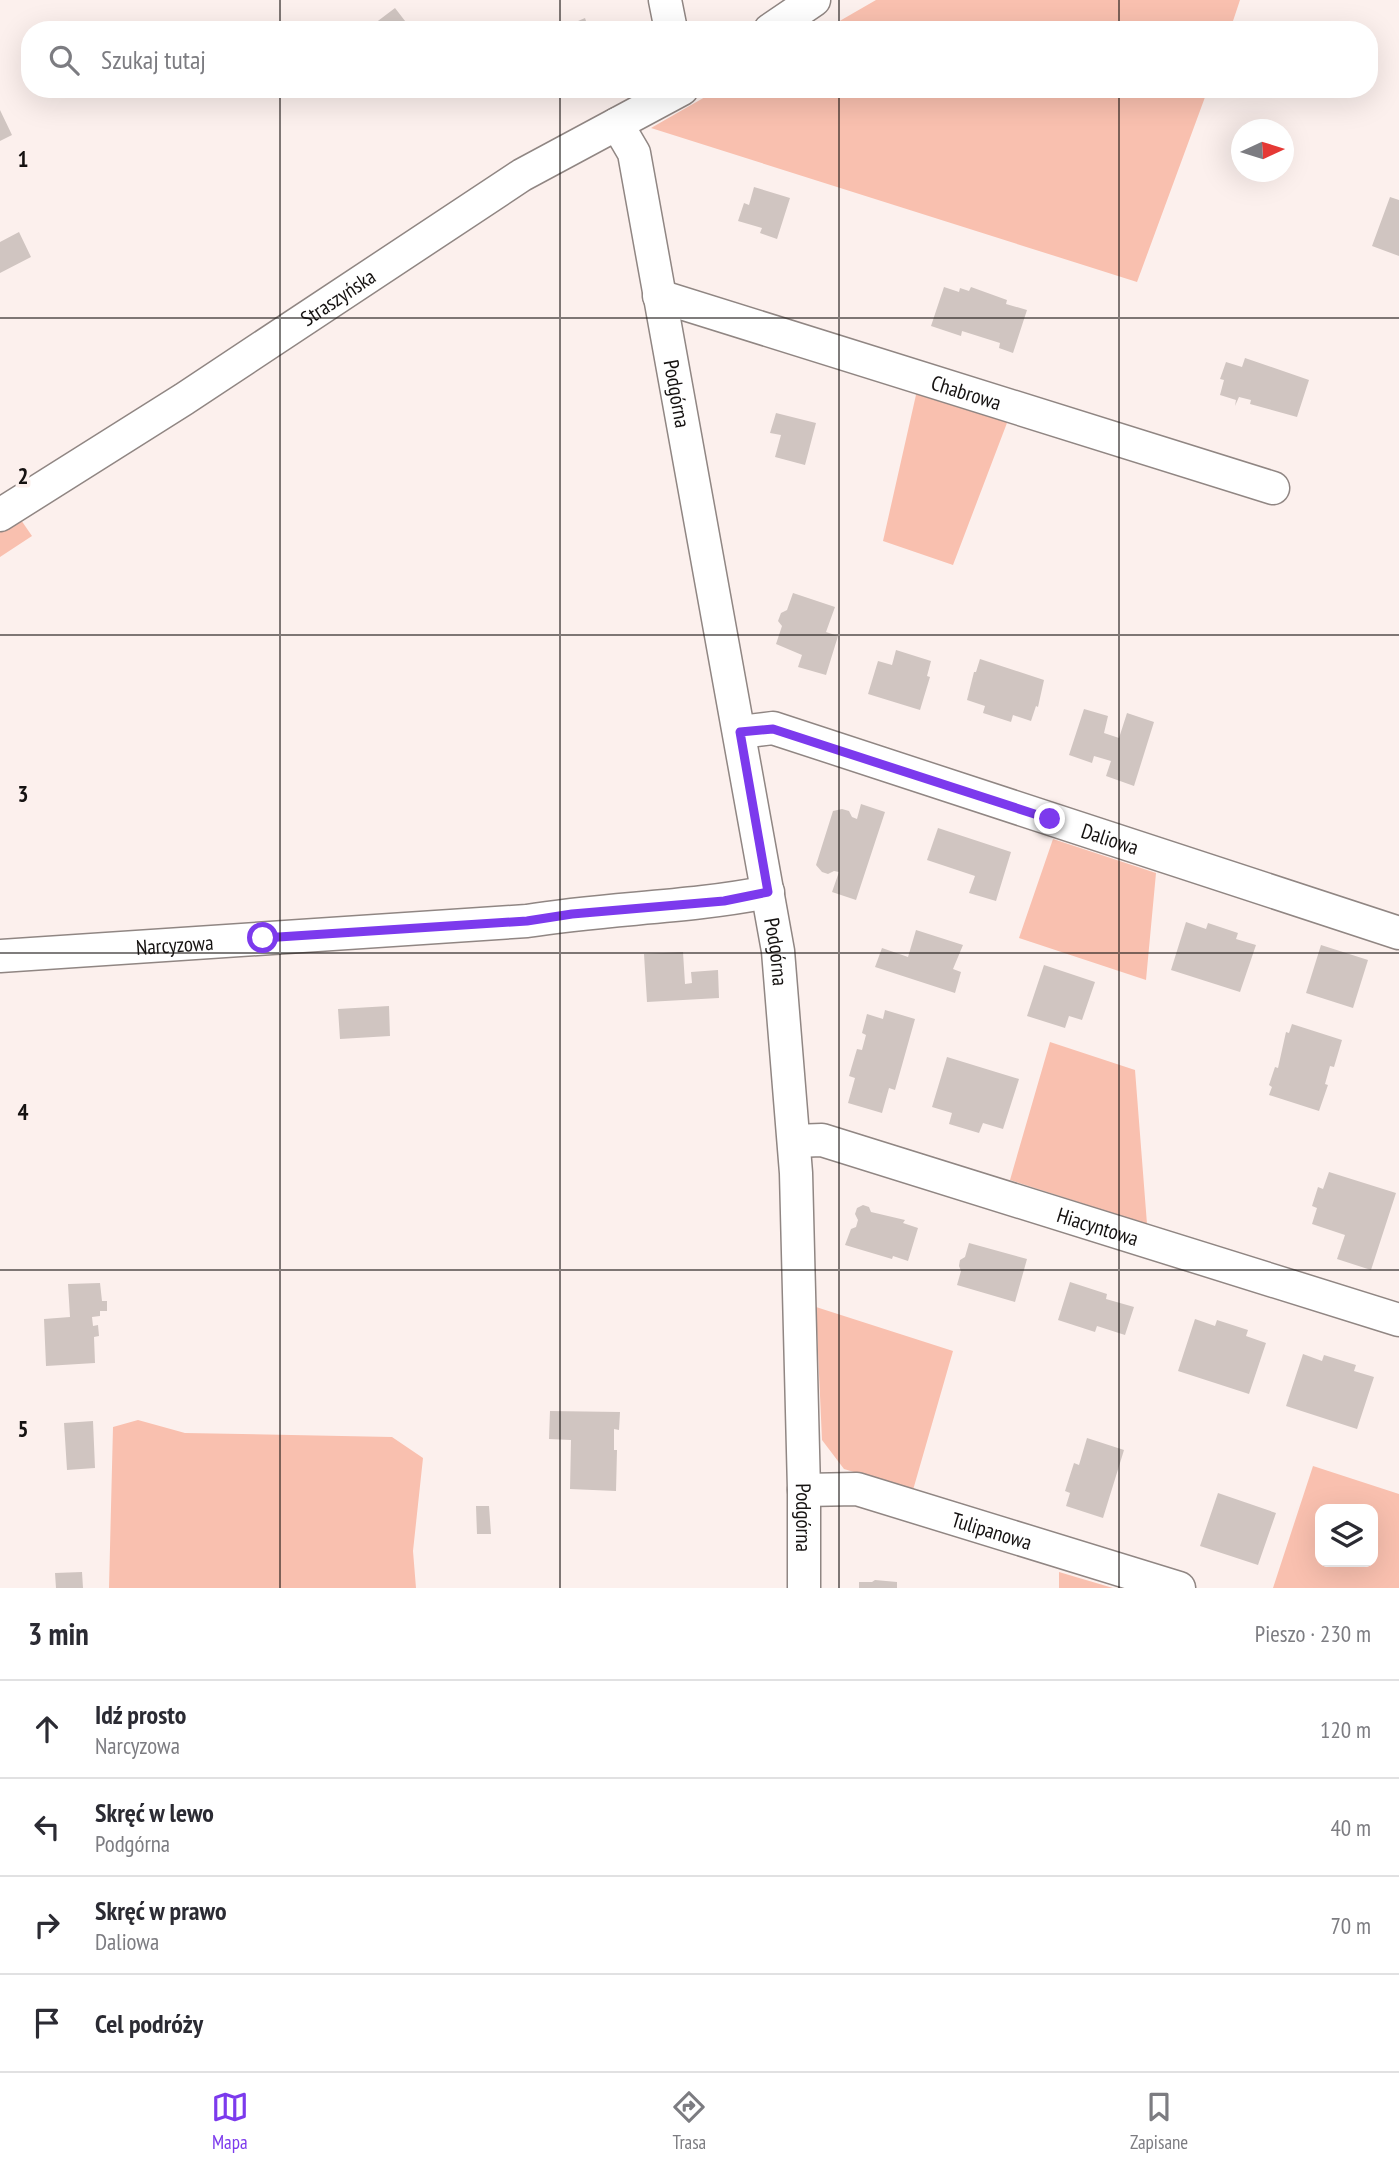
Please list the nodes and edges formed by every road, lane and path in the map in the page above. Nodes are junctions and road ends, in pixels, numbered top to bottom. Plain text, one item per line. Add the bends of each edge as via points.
1 (665, 0) edge
2 (814, 0) edge
3 (669, 21) edge
4 (783, 21) edge
5 (665, 98) edge
6 (617, 124) junction
7 (659, 296) junction
8 (1273, 488) dead end
9 (0, 515) edge
10 (740, 732) junction
11 (768, 892) junction
12 (1399, 933) edge
13 (0, 956) edge
14 (794, 1141) junction
15 (1399, 1320) edge
16 (804, 1490) junction
17 (804, 1588) edge
18 (1179, 1588) edge

1 - 3 street
2 - 4 street
5 - 6 street, Straszyńska
6 - 7 street, Podgórna via 634,153
6 - 9 street, Straszyńska via 522,174 184,399
7 - 8 street, Chabrowa
7 - 10 street, Podgórna
10 - 11 street, Podgórna
10 - 12 street, Daliowa via 773,729
11 - 13 street, Narcyzowa via 724,901 527,921
11 - 14 street, Podgórna via 778,951
14 - 15 street, Hiacyntowa via 822,1140
14 - 16 street, Podgórna
16 - 17 street, Podgórna
16 - 18 street, Tulipanowa via 857,1489

